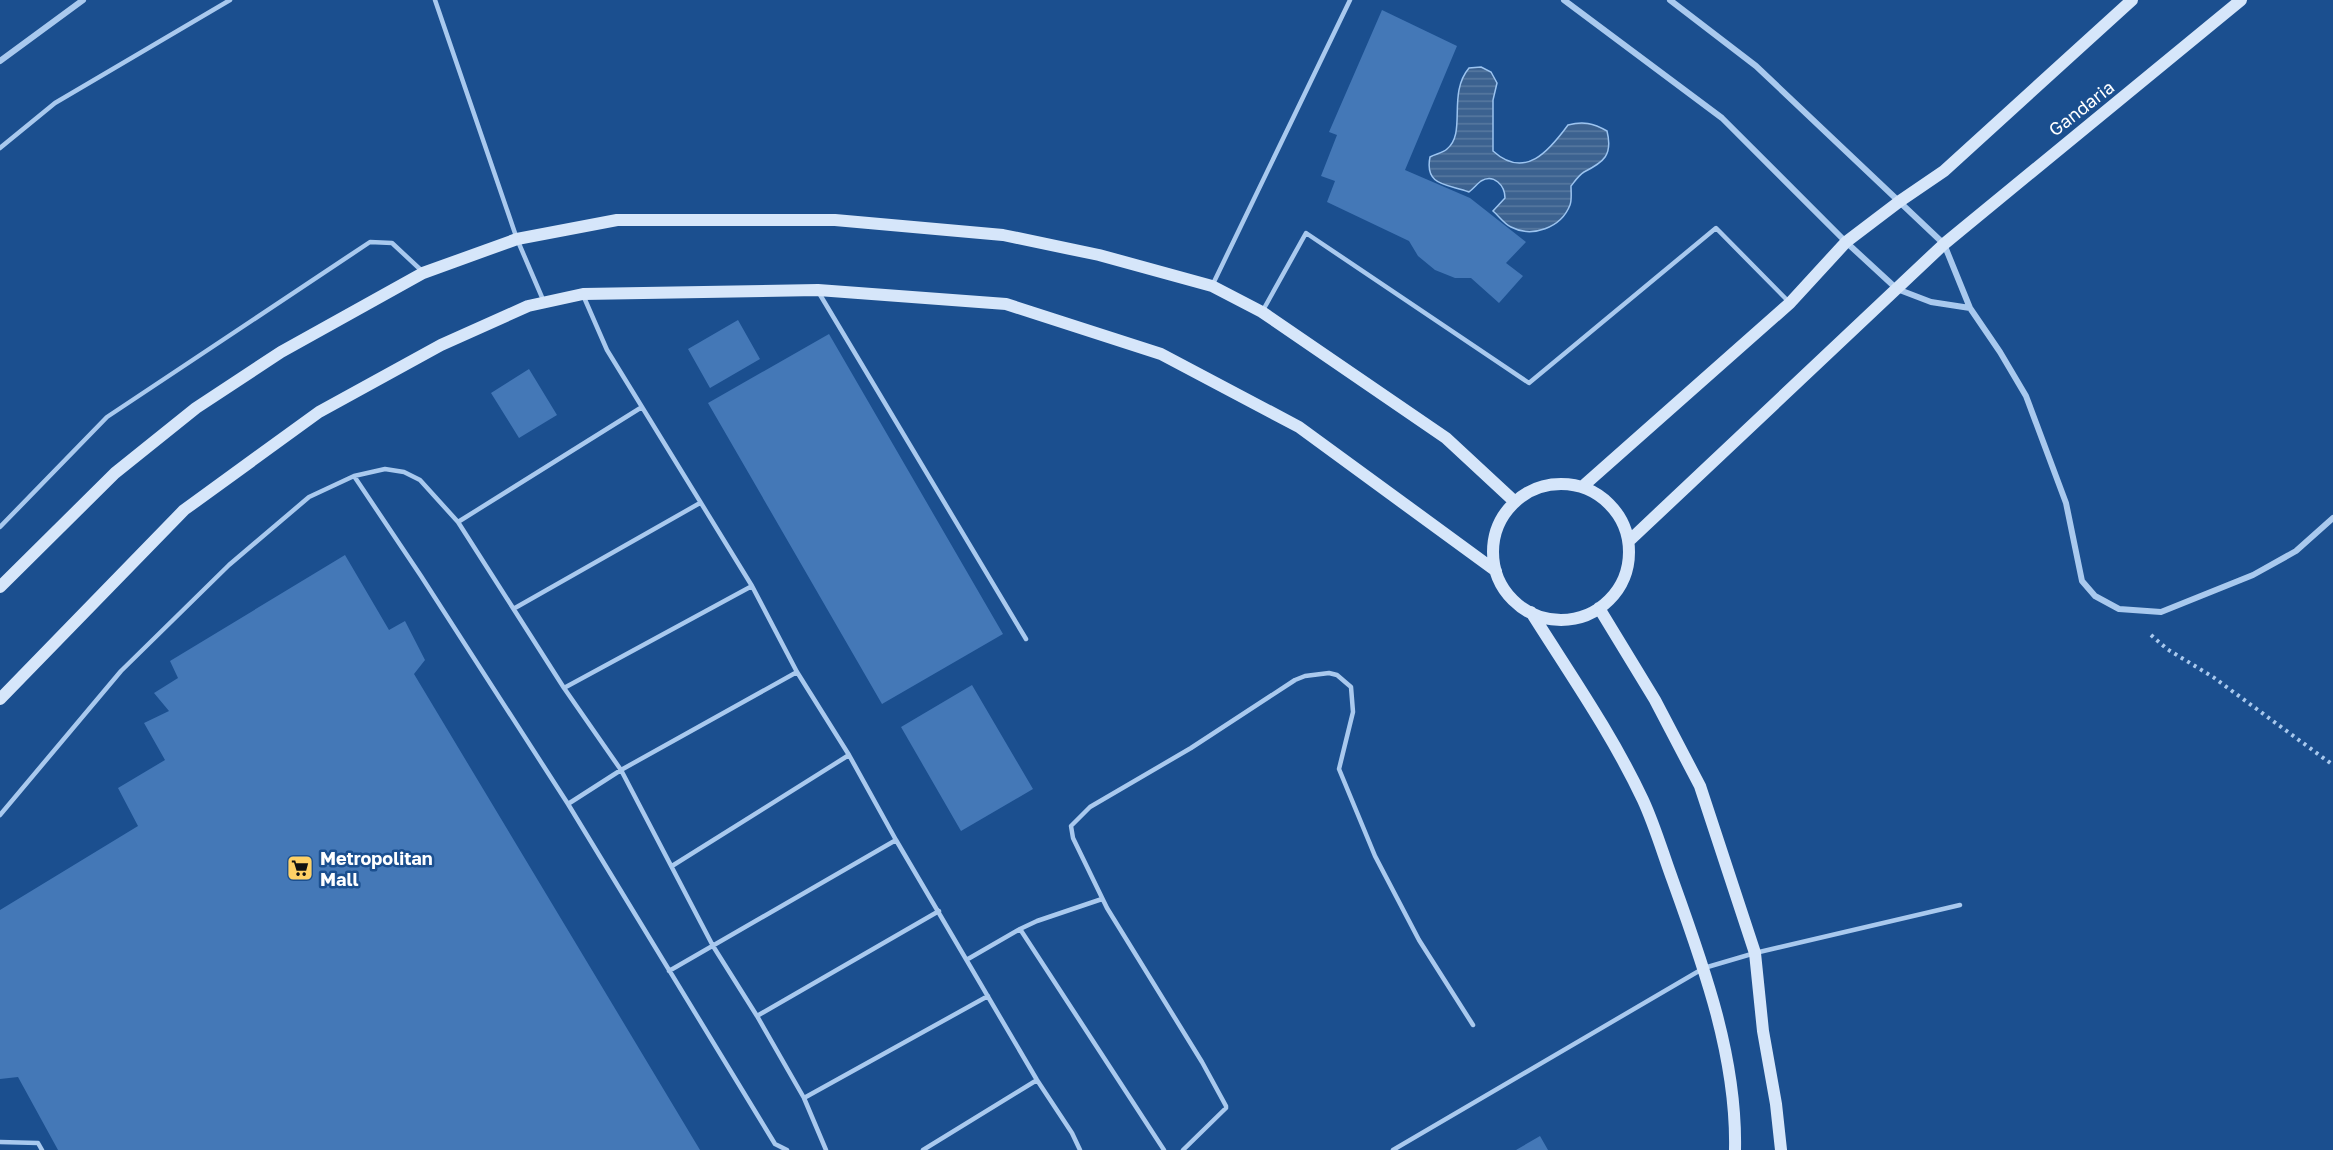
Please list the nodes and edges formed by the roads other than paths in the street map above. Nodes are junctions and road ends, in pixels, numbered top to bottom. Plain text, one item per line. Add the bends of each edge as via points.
1 (83, 0) edge
2 (230, 0) edge
3 (435, 0) edge
4 (1350, 0) edge
5 (1564, 0) edge
6 (1670, 0) edge
7 (2132, 0) edge
8 (2241, 0) edge
9 (0, 61) edge
10 (0, 148) edge
11 (1900, 201) junction
12 (517, 239) junction
13 (1846, 243) junction
14 (1944, 244) junction
15 (423, 273) junction
16 (1212, 286) junction
17 (1897, 289) junction
18 (818, 290) junction
19 (583, 294) junction
20 (544, 302) junction
21 (1790, 303) junction
22 (1970, 308) junction
23 (1262, 312) junction
24 (642, 407) junction
25 (354, 476) junction
26 (1582, 487) junction
27 (1515, 502) junction
28 (700, 503) junction
29 (2333, 518) edge
30 (458, 522) junction
31 (0, 527) edge
32 (1629, 541) junction
33 (1496, 571) junction
34 (752, 586) junction
35 (0, 587) edge
36 (515, 608) junction
37 (1599, 608) junction
38 (1531, 612) junction
39 (1026, 639) dead end
40 (797, 672) junction
41 (564, 688) junction
42 (0, 699) edge
43 (849, 755) junction
44 (621, 771) junction
45 (568, 804) junction
46 (0, 815) edge
47 (896, 840) junction
48 (672, 866) junction
49 (1102, 898) junction
50 (1960, 905) dead end
51 (939, 911) junction
52 (1020, 929) junction
53 (713, 946) junction
54 (1755, 953) junction
55 (968, 958) junction
56 (1704, 968) junction
57 (669, 971) junction
58 (988, 996) junction
59 (757, 1016) junction
60 (1473, 1025) dead end
61 (1037, 1080) junction
62 (804, 1098) junction
63 (0, 1142) edge
64 (42, 1150) edge
65 (787, 1150) edge
66 (826, 1150) edge
67 (922, 1150) edge
68 (1080, 1150) edge
69 (1164, 1150) edge
70 (1183, 1150) edge
71 (1393, 1150) edge
72 (1735, 1150) edge
73 (1781, 1150) edge

1 - 9 street
2 - 10 lane via 55,104
3 - 12 lane
4 - 16 lane
5 - 13 street via 1722,118
6 - 11 street via 1756,66
7 - 11 street via 1944,171
8 - 14 street, Gandaria
11 - 13 street
11 - 14 street
12 - 15 street
12 - 16 street via 617,220 835,220 1003,234
12 - 20 lane
13 - 17 street
13 - 21 street
14 - 17 street, Gandaria
14 - 22 street
15 - 31 lane via 392,243 370,243 107,417
15 - 35 street via 281,351 196,408 115,473
16 - 23 street
17 - 22 street via 1931,302
17 - 32 street, Gandaria
18 - 19 street
18 - 33 street via 1006,304 1161,354 1299,428
18 - 39 lane
19 - 20 street
19 - 24 lane via 607,350
20 - 42 street via 441,345 329,406 184,510
21 - 23 lane via 1716,228 1529,383 1306,233
21 - 26 street
22 - 29 street via 2026,396 2066,503 2082,581 2095,596 2119,609 2161,612 2253,575 2295,551
23 - 27 street via 1446,438
24 - 28 lane
24 - 30 lane
25 - 30 lane via 386,469 404,472 420,480
25 - 45 lane
25 - 46 lane via 309,497 229,565 121,671
26 - 27 street via 1549,485 1531,490
26 - 32 street via 1610,505
27 - 33 street via 1495,533
28 - 34 lane
28 - 36 lane
30 - 36 lane
32 - 37 street via 1628,566 1622,582
33 - 38 street via 1503,588
34 - 40 lane
34 - 41 lane
36 - 41 lane
37 - 38 street via 1566,619 1548,619
37 - 54 street via 1701,786
38 - 56 street via 1604,727 1644,801
40 - 43 lane
40 - 44 lane
41 - 44 lane
43 - 47 lane
43 - 48 lane
44 - 45 lane
44 - 48 lane
45 - 57 lane
47 - 51 lane
47 - 53 lane
48 - 53 lane
49 - 52 lane
49 - 60 lane via 1073,838 1071,826 1076,819 1295,680 1314,674 1337,675 1351,687 1354,701 1339,769 1375,856 1419,940
49 - 70 lane via 1226,1106
50 - 54 lane
51 - 55 lane
51 - 59 lane
52 - 55 lane
52 - 69 lane
53 - 57 lane
53 - 59 lane
54 - 56 lane
54 - 73 street
55 - 58 lane
56 - 71 lane
56 - 72 street via 1729,1072
57 - 65 lane via 775,1144
58 - 61 lane
58 - 62 lane
59 - 62 lane
61 - 67 lane
61 - 68 lane
62 - 66 lane
63 - 64 lane via 38,1143

